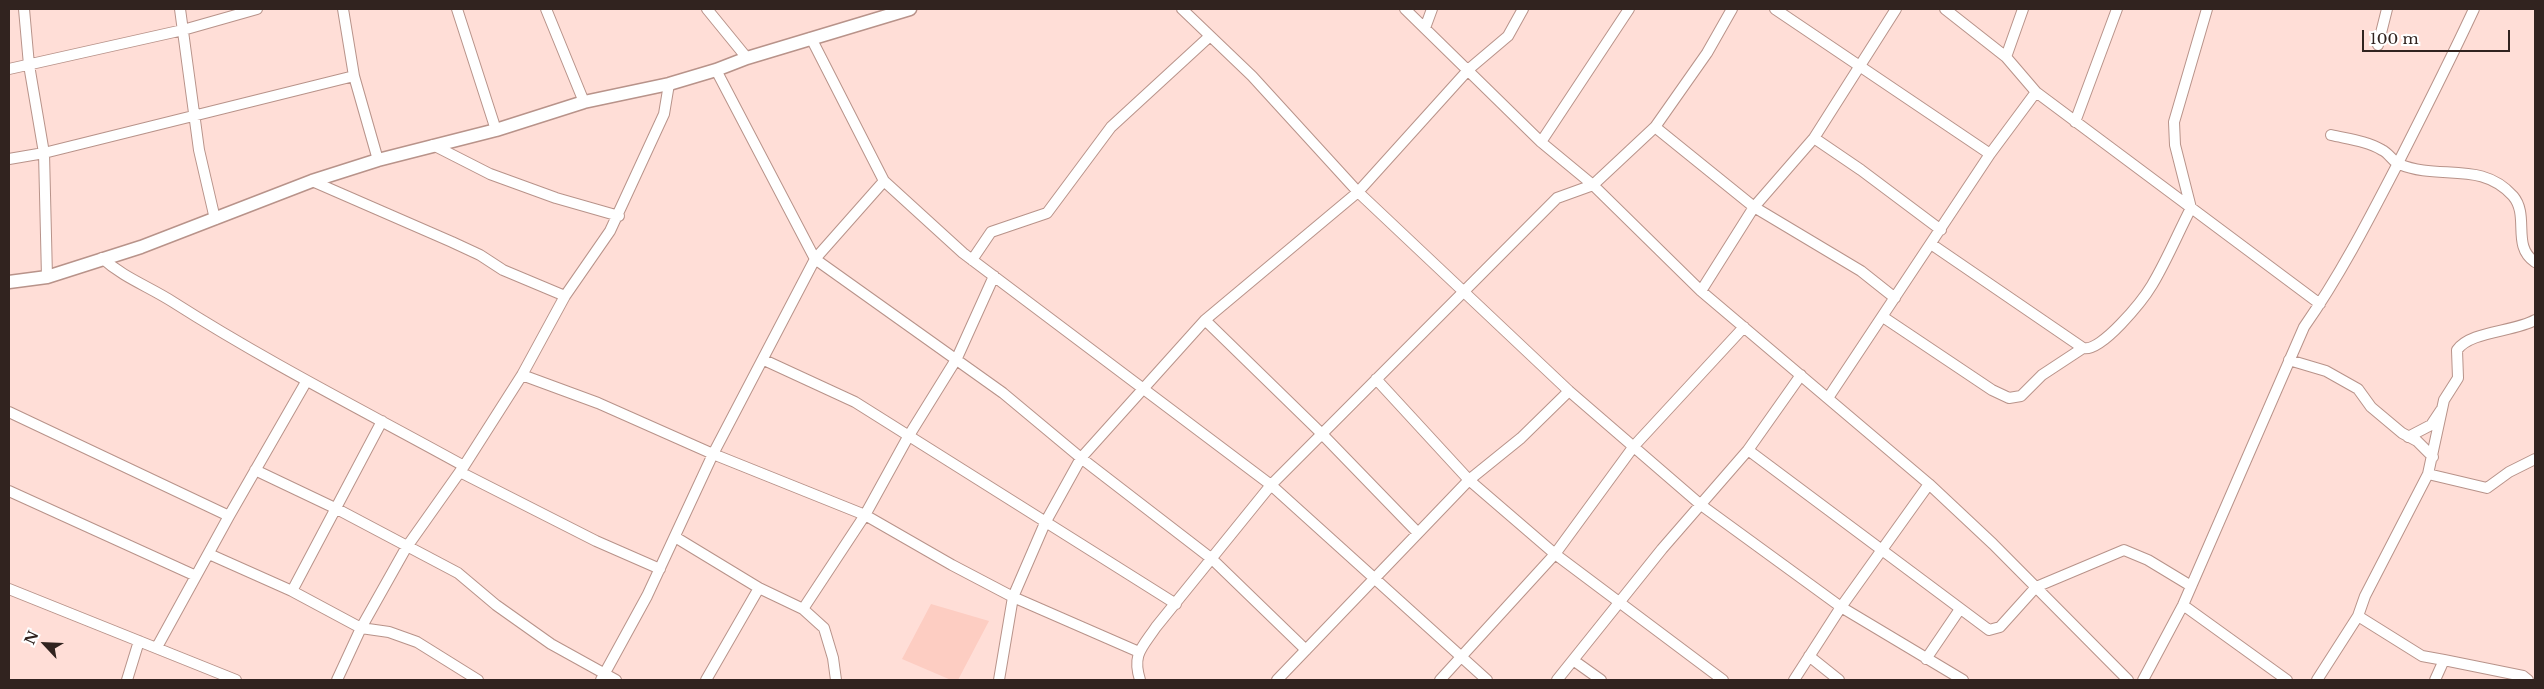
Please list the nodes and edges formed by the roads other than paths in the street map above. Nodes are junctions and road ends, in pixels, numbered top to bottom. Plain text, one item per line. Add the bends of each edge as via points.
1 (24, 9) edge
2 (180, 9) edge
3 (257, 9) edge
4 (343, 9) edge
5 (457, 9) edge
6 (546, 9) edge
7 (910, 9) edge
8 (1182, 9) edge
9 (1405, 9) edge
10 (1432, 9) edge
11 (1523, 9) edge
12 (1629, 9) edge
13 (1732, 9) edge
14 (1775, 9) edge
15 (1896, 9) edge
16 (1944, 9) edge
17 (2023, 9) edge
18 (2117, 9) edge
19 (2207, 9) edge
20 (2388, 9) edge
21 (2474, 9) edge
22 (712, 11) edge
23 (1425, 28) junction
24 (183, 30) junction
25 (1210, 36) junction
26 (811, 38) junction
27 (2378, 45) dead end
28 (2006, 56) junction
29 (747, 58) junction
30 (29, 66) junction
31 (1858, 66) junction
32 (9, 69) edge
33 (1469, 69) junction
34 (716, 70) junction
35 (354, 76) junction
36 (669, 84) junction
37 (2036, 92) junction
38 (584, 102) junction
39 (194, 116) junction
40 (2075, 122) junction
41 (1655, 126) junction
42 (496, 130) junction
43 (2331, 135) dead end
44 (1814, 138) junction
45 (1541, 142) junction
46 (434, 145) junction
47 (44, 153) junction
48 (1990, 154) junction
49 (9, 159) edge
50 (378, 160) junction
51 (2397, 164) junction
52 (312, 181) junction
53 (884, 181) junction
54 (1593, 185) junction
55 (1358, 192) junction
56 (1754, 207) junction
57 (2191, 208) junction
58 (619, 216) junction
59 (215, 219) junction
60 (1941, 230) junction
61 (1931, 244) junction
62 (102, 258) junction
63 (815, 259) junction
64 (972, 260) junction
65 (2535, 262) edge
66 (994, 276) junction
67 (47, 277) junction
68 (9, 282) edge
69 (1464, 290) junction
70 (1701, 290) junction
71 (565, 296) junction
72 (1895, 298) junction
73 (2320, 304) junction
74 (1883, 317) junction
75 (1205, 320) junction
76 (2535, 320) edge
77 (1744, 327) junction
78 (2082, 348) junction
79 (957, 358) junction
80 (764, 360) junction
81 (2290, 360) junction
82 (522, 375) junction
83 (1801, 375) junction
84 (1376, 379) junction
85 (306, 382) junction
86 (1143, 389) junction
87 (1569, 391) junction
88 (1828, 398) junction
89 (2442, 410) junction
90 (9, 412) edge
91 (382, 421) junction
92 (1322, 434) junction
93 (908, 437) junction
94 (2408, 437) junction
95 (1634, 446) junction
96 (1748, 450) junction
97 (713, 454) junction
98 (2433, 457) junction
99 (1081, 458) junction
100 (2535, 459) edge
101 (462, 469) junction
102 (255, 470) junction
103 (2428, 474) junction
104 (1469, 480) junction
105 (1929, 484) junction
106 (1271, 485) junction
107 (9, 491) edge
108 (1701, 505) junction
109 (337, 509) junction
110 (865, 515) junction
111 (228, 516) junction
112 (1045, 523) junction
113 (1418, 533) junction
114 (675, 536) junction
115 (406, 548) junction
116 (1882, 548) junction
117 (209, 554) junction
118 (1555, 554) junction
119 (1212, 559) junction
120 (660, 570) junction
121 (196, 576) junction
122 (1376, 578) junction
123 (2191, 586) junction
124 (2036, 587) junction
125 (758, 588) junction
126 (9, 590) edge
127 (292, 592) junction
128 (1013, 597) junction
129 (1619, 603) junction
130 (1176, 604) junction
131 (2183, 605) junction
132 (1840, 606) junction
133 (804, 609) junction
134 (1960, 609) junction
135 (2358, 616) junction
136 (361, 628) junction
137 (139, 641) junction
138 (158, 647) junction
139 (1306, 650) junction
140 (1139, 652) junction
141 (1809, 656) junction
142 (1460, 657) junction
143 (1926, 659) junction
144 (1573, 660) junction
145 (2444, 660) junction
146 (1135, 664) junction
147 (603, 677) edge
148 (1279, 679) edge
149 (127, 680) edge
150 (236, 680) edge
151 (337, 680) edge
152 (478, 680) edge
153 (616, 680) edge
154 (706, 680) edge
155 (836, 680) edge
156 (999, 680) edge
157 (1131, 680) edge
158 (1140, 680) edge
159 (1440, 680) edge
160 (1487, 680) edge
161 (1557, 680) edge
162 (1601, 680) edge
163 (1723, 680) edge
164 (1794, 680) edge
165 (1839, 680) edge
166 (1962, 680) edge
167 (2128, 680) edge
168 (2143, 680) edge
169 (2287, 680) edge
170 (2317, 680) edge
171 (2435, 680) edge
172 (2528, 680) edge

1 - 30 street
2 - 24 street
3 - 24 street
4 - 35 street
5 - 42 street
6 - 38 street
7 - 26 street
8 - 25 street
9 - 23 street
10 - 23 street
11 - 33 street via 1508,36
12 - 45 street
13 - 41 street via 1707,53
14 - 31 street
15 - 31 street
16 - 28 street
17 - 28 street
18 - 40 street
19 - 57 street via 2174,122 2175,145
20 - 27 street
21 - 51 street via 2449,65
22 - 29 street
23 - 33 street
24 - 30 street
24 - 39 street
25 - 55 street via 1252,76
25 - 64 street via 1111,127 1048,213 991,232
26 - 29 street
26 - 53 street
28 - 37 street
29 - 34 street
30 - 32 street
30 - 47 street
31 - 44 street
31 - 48 street
33 - 45 street
33 - 55 street
34 - 36 street
34 - 63 street
35 - 39 street
35 - 50 street
36 - 38 street
36 - 58 street via 664,114
37 - 40 street
37 - 48 street
38 - 42 street
39 - 47 street
39 - 59 street
40 - 57 street
41 - 54 street
41 - 56 street
42 - 46 street
43 - 51 street via 2375,146 2388,153
44 - 56 street
44 - 60 street
45 - 54 street
46 - 50 street
46 - 58 street via 490,174
47 - 49 street
47 - 67 street
48 - 60 street
50 - 52 street
51 - 65 street via 2424,171 2479,174 2496,181 2515,198 2520,212 2522,244
51 - 73 street
52 - 59 street
52 - 71 street
53 - 63 street
53 - 64 street
54 - 69 street via 1557,198
54 - 70 street
55 - 69 street
55 - 75 street
56 - 70 street
56 - 72 street via 1860,272
57 - 73 street
57 - 78 street via 2152,285 2141,300 2098,346
58 - 71 street
59 - 62 street
60 - 61 street
61 - 72 street
61 - 78 street
62 - 67 street
62 - 85 street via 118,273 164,296 240,345
63 - 79 street
63 - 80 street
64 - 66 street
66 - 79 street
66 - 86 street
67 - 68 street
69 - 84 street
69 - 87 street
70 - 77 street
71 - 82 street
72 - 74 street
73 - 81 street via 2304,327
74 - 78 street via 2009,398 2021,396 2042,375
74 - 88 street
75 - 86 street
75 - 92 street
76 - 89 street via 2460,346 2456,355 2458,378 2444,400
77 - 83 street
77 - 95 street
79 - 93 street
79 - 99 street
80 - 93 street via 855,402
80 - 97 street
81 - 94 street via 2326,371 2347,382
81 - 123 street
82 - 97 street via 598,403
82 - 101 street
83 - 88 street
83 - 96 street
84 - 92 street
84 - 104 street
85 - 91 street
85 - 102 street
86 - 99 street
86 - 106 street
87 - 95 street
87 - 104 street via 1521,438
88 - 105 street
89 - 94 street via 2431,425
89 - 98 street
90 - 111 street
91 - 101 street
91 - 109 street
92 - 106 street
92 - 113 street
93 - 110 street
93 - 112 street
94 - 98 street
95 - 108 street
95 - 118 street
96 - 108 street
96 - 116 street
97 - 110 street
97 - 114 street
98 - 103 street
99 - 112 street
99 - 119 street
100 - 103 street via 2487,488
101 - 115 street
101 - 120 street via 588,537
102 - 109 street
102 - 111 street
103 - 135 street via 2365,596
104 - 113 street
104 - 118 street
105 - 116 street
105 - 124 street
106 - 119 street
106 - 122 street
107 - 121 street
108 - 129 street
108 - 132 street
109 - 115 street
109 - 127 street
110 - 128 street
110 - 133 street
111 - 117 street
112 - 128 street
112 - 130 street
113 - 122 street
114 - 120 street
114 - 125 street
115 - 136 street
115 - 147 street via 458,573 496,605
116 - 132 street
116 - 134 street
117 - 121 street
117 - 127 street
118 - 129 street
118 - 142 street
119 - 130 street
119 - 139 street
120 - 147 street
121 - 138 street
122 - 139 street
122 - 142 street
123 - 124 street via 2148,560 2124,550
123 - 131 street
124 - 134 street via 1996,629 1984,627
124 - 167 street
125 - 133 street
125 - 154 street
126 - 137 street
127 - 136 street
128 - 140 street
128 - 156 street
129 - 144 street
129 - 163 street
130 - 140 street
131 - 168 street
131 - 169 street
132 - 141 street
132 - 143 street
133 - 155 street via 824,628 834,658
134 - 143 street
135 - 145 street via 2422,656
135 - 170 street
136 - 151 street
136 - 152 street via 389,632 417,642
137 - 138 street
137 - 149 street
138 - 150 street
139 - 148 street
140 - 146 street
141 - 164 street
141 - 165 street
142 - 159 street
142 - 160 street
143 - 166 street
144 - 161 street
144 - 162 street
145 - 171 street
145 - 172 street via 2523,676
146 - 157 street
146 - 158 street
147 - 153 street

